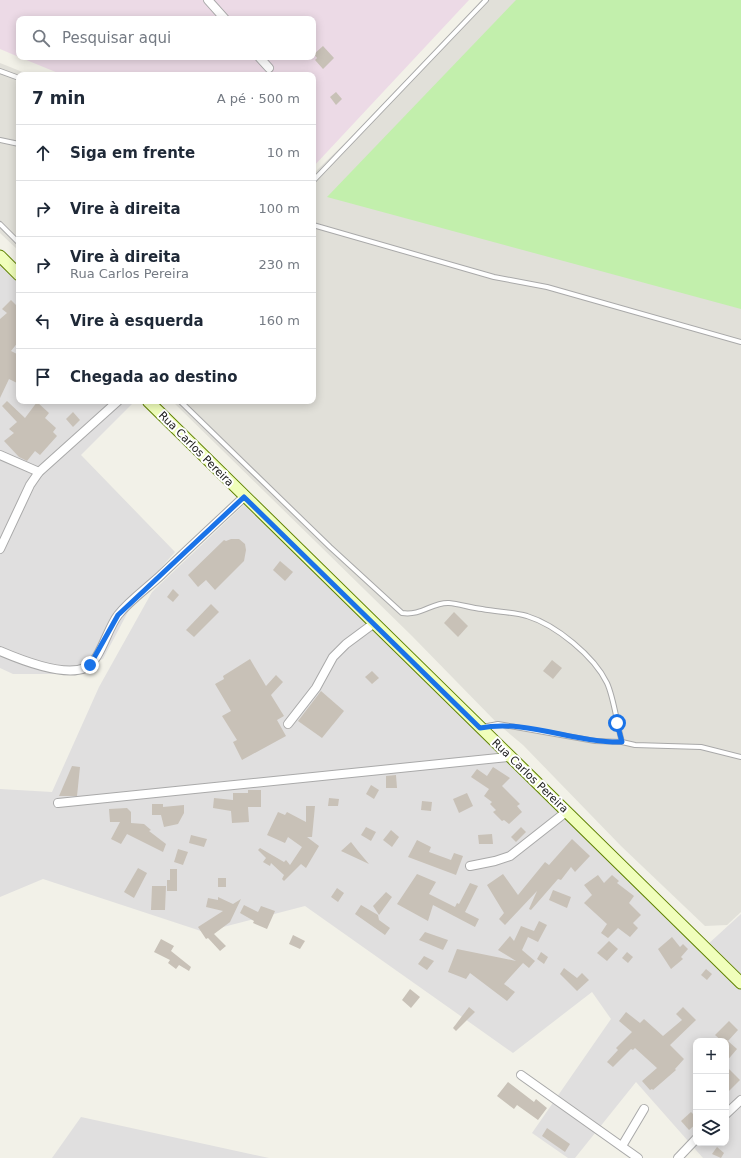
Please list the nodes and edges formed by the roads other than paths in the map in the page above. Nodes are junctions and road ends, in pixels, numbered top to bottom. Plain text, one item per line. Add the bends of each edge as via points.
1 (208, 0) edge
2 (486, 0) edge
3 (222, 16) edge
4 (262, 60) edge
5 (269, 68) dead end
6 (0, 71) edge
7 (16, 77) edge
8 (0, 140) edge
9 (16, 143) edge
10 (316, 178) edge
11 (0, 224) edge
12 (316, 226) edge
13 (16, 240) edge
14 (0, 256) edge
15 (16, 271) edge
16 (741, 342) edge
17 (115, 404) edge
18 (151, 404) edge
19 (183, 404) edge
20 (0, 455) edge
21 (39, 472) junction
22 (244, 497) junction
23 (0, 549) edge
24 (373, 624) junction
25 (0, 651) edge
26 (288, 724) dead end
27 (480, 728) junction
28 (622, 742) junction
29 (508, 757) junction
30 (741, 757) edge
31 (58, 803) dead end
32 (566, 812) junction
33 (470, 866) dead end
34 (741, 984) edge
35 (521, 1075) dead end
36 (741, 1100) edge
37 (644, 1109) dead end
38 (729, 1111) edge
39 (693, 1142) edge
40 (622, 1146) junction
41 (638, 1158) edge
42 (678, 1158) edge

1 - 3 street
2 - 10 lane
4 - 5 street
6 - 7 lane
8 - 9 lane
11 - 13 lane
12 - 16 lane via 494,277 547,287
14 - 15 main road
17 - 21 street
18 - 22 main road, Rua Carlos Pereira
19 - 28 lane via 402,613 422,612 447,603 511,612 528,617 570,641 600,669 608,685
20 - 21 street
21 - 23 street via 30,485
22 - 24 main road, Rua Carlos Pereira
22 - 25 street via 122,611 90,665 73,671 63,670 16,658
24 - 26 street via 333,657 316,688
24 - 27 main road, Rua Carlos Pereira
27 - 28 lane via 498,724 595,741
27 - 29 main road, Rua Carlos Pereira
28 - 30 lane via 701,747
29 - 31 street
29 - 32 main road, Rua Carlos Pereira
32 - 33 street via 510,856
32 - 34 main road, Rua Carlos Pereira
35 - 40 street
36 - 38 street
37 - 40 street
39 - 42 street
40 - 41 street

